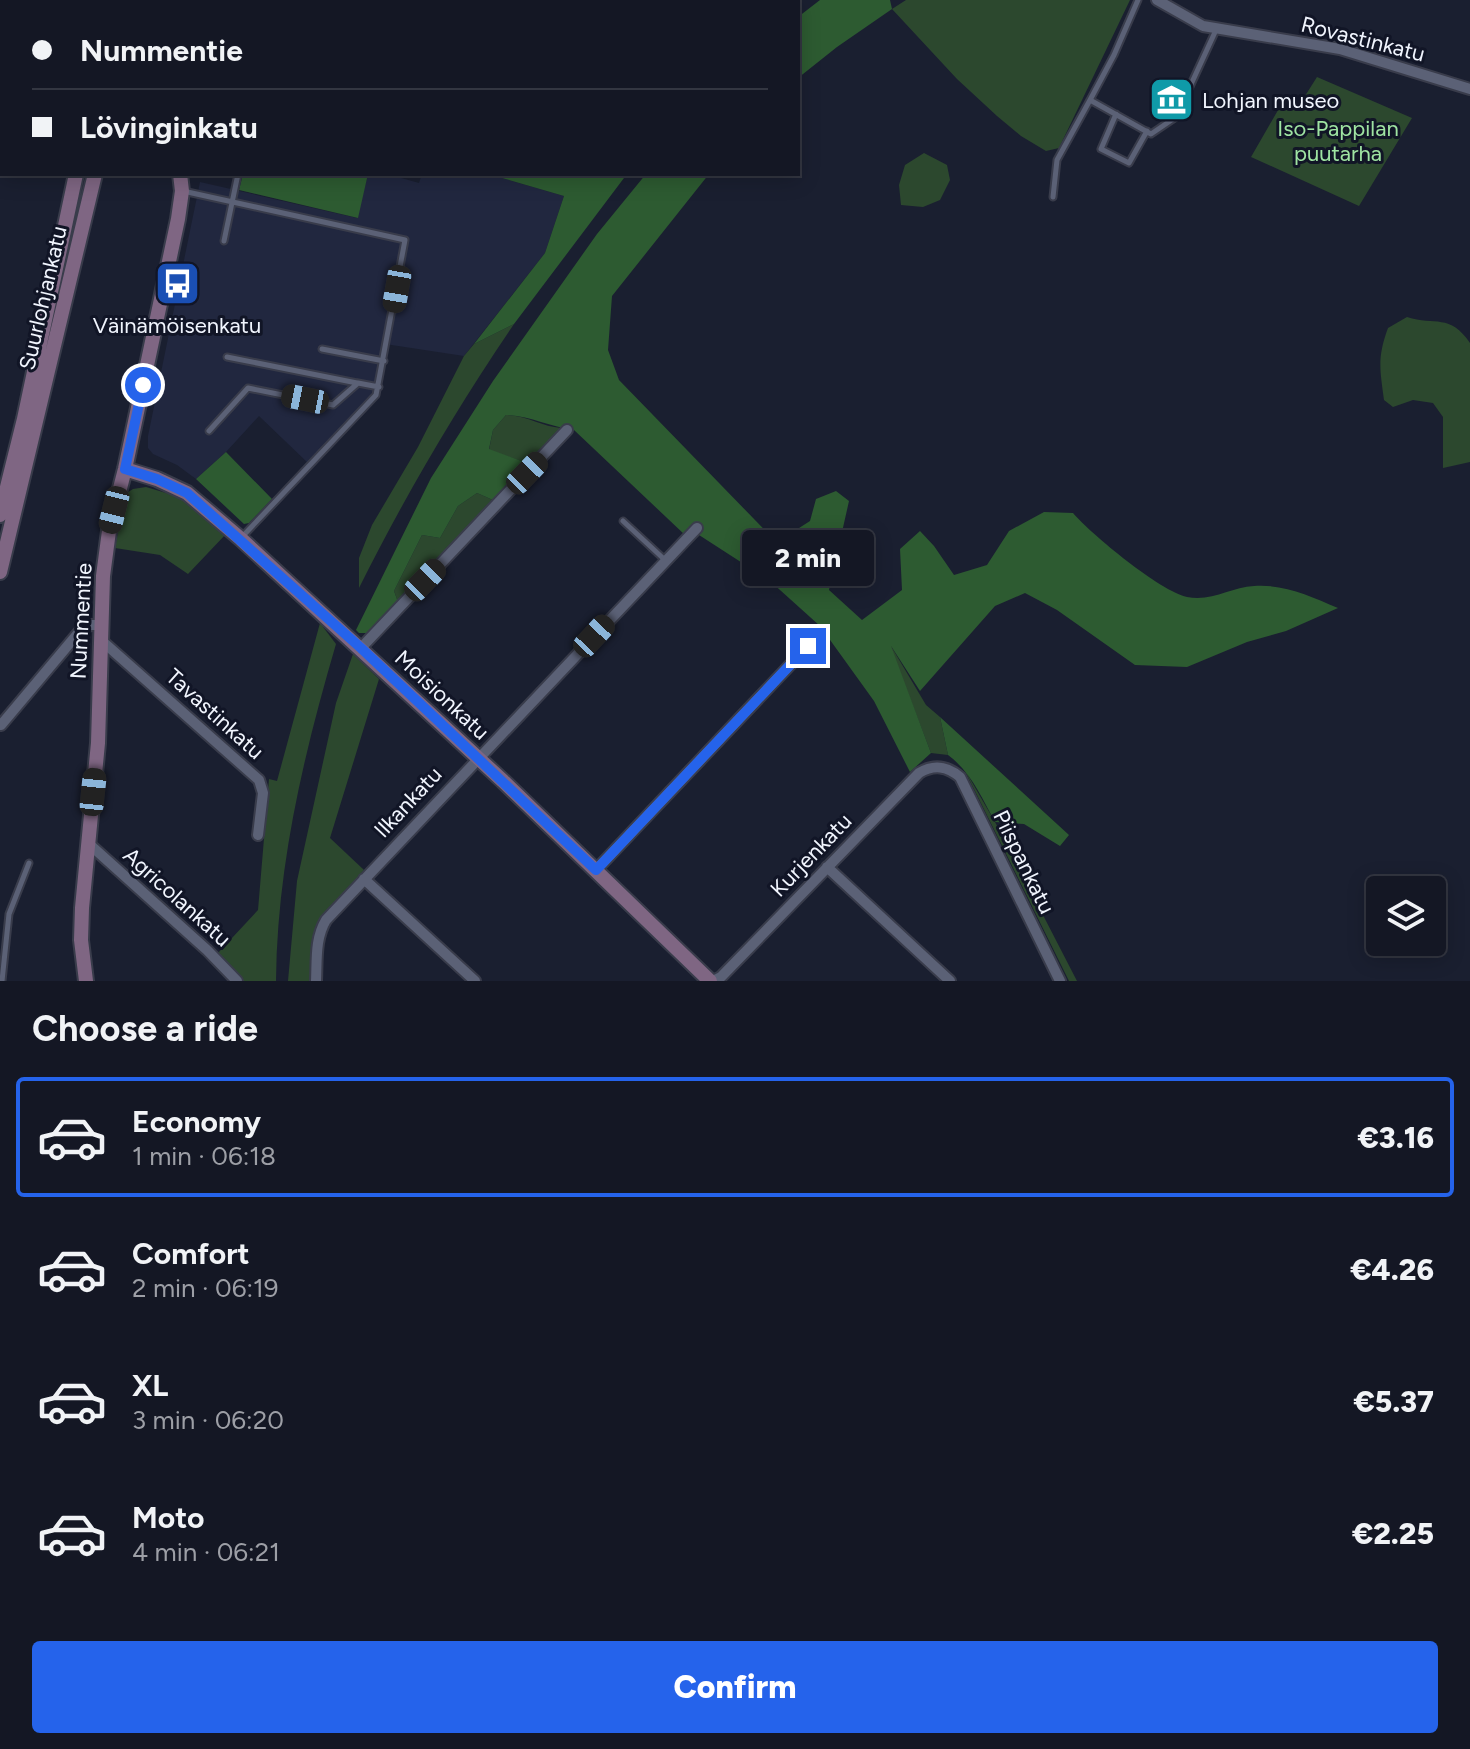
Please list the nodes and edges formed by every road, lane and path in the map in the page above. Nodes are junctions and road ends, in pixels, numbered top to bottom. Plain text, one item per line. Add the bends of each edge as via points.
1 (1138, 0) edge
2 (1157, 0) edge
3 (1217, 28) junction
4 (1470, 89) edge
5 (1090, 100) junction
6 (1116, 114) junction
7 (1147, 131) junction
8 (76, 176) edge
9 (95, 176) edge
10 (180, 176) edge
11 (238, 176) edge
12 (182, 191) junction
13 (1053, 197) dead end
14 (231, 202) junction
15 (224, 241) dead end
16 (322, 349) dead end
17 (227, 357) dead end
18 (384, 361) junction
19 (358, 383) junction
20 (379, 387) junction
21 (567, 430) dead end
22 (209, 431) dead end
23 (125, 469) junction
24 (0, 515) edge
25 (623, 521) dead end
26 (697, 528) dead end
27 (241, 539) junction
28 (665, 561) junction
29 (0, 572) edge
30 (102, 625) junction
31 (102, 641) junction
32 (808, 646) dead end
33 (361, 648) junction
34 (1, 725) edge
35 (478, 758) junction
36 (943, 768) joint
37 (258, 835) dead end
38 (88, 843) junction
39 (29, 863) dead end
40 (827, 867) junction
41 (596, 870) junction
42 (364, 879) junction
43 (2, 981) edge
44 (86, 981) edge
45 (237, 981) edge
46 (316, 981) edge
47 (475, 981) edge
48 (711, 981) edge
49 (950, 981) edge
50 (1060, 981) edge

1 - 5 lane
2 - 3 street, Rovastinkatu via 1203,26
3 - 4 street, Rovastinkatu via 1340,49
3 - 7 lane via 1176,117 1151,134
5 - 6 lane
5 - 13 lane via 1057,160
6 - 7 lane
6 - 7 lane via 1101,149 1129,163
8 - 24 street, Suurlohjankatu
9 - 29 street, Suurlohjankatu
10 - 12 street, Nummentie
11 - 14 lane
12 - 14 lane
12 - 23 street, Nummentie
14 - 15 lane
14 - 18 lane via 405,240
16 - 18 lane
17 - 19 lane
18 - 20 lane
19 - 20 lane
19 - 22 lane via 333,405 248,388
20 - 27 lane
21 - 33 street
23 - 27 street, Moisionkatu via 187,493
23 - 30 street, Nummentie via 109,531
25 - 28 lane
26 - 28 street, Ilkankatu
27 - 33 street, Moisionkatu
28 - 35 street, Ilkankatu
30 - 31 street, Nummentie
30 - 34 street via 80,631
31 - 37 street, Tavastinkatu via 259,780 263,793
31 - 38 street, Nummentie
32 - 41 street
33 - 35 street, Moisionkatu
35 - 41 street, Moisionkatu
35 - 42 street, Ilkankatu
36 - 40 street, Kurjenkatu via 919,773
36 - 50 street, Piispankatu via 960,777
38 - 44 street, Nummentie via 81,940
38 - 45 street, Agricolankatu
39 - 43 lane via 9,914
40 - 48 street, Kurjenkatu via 721,977
40 - 49 street
41 - 48 street, Moisionkatu
42 - 46 street, Ilkankatu via 320,929
42 - 47 street

